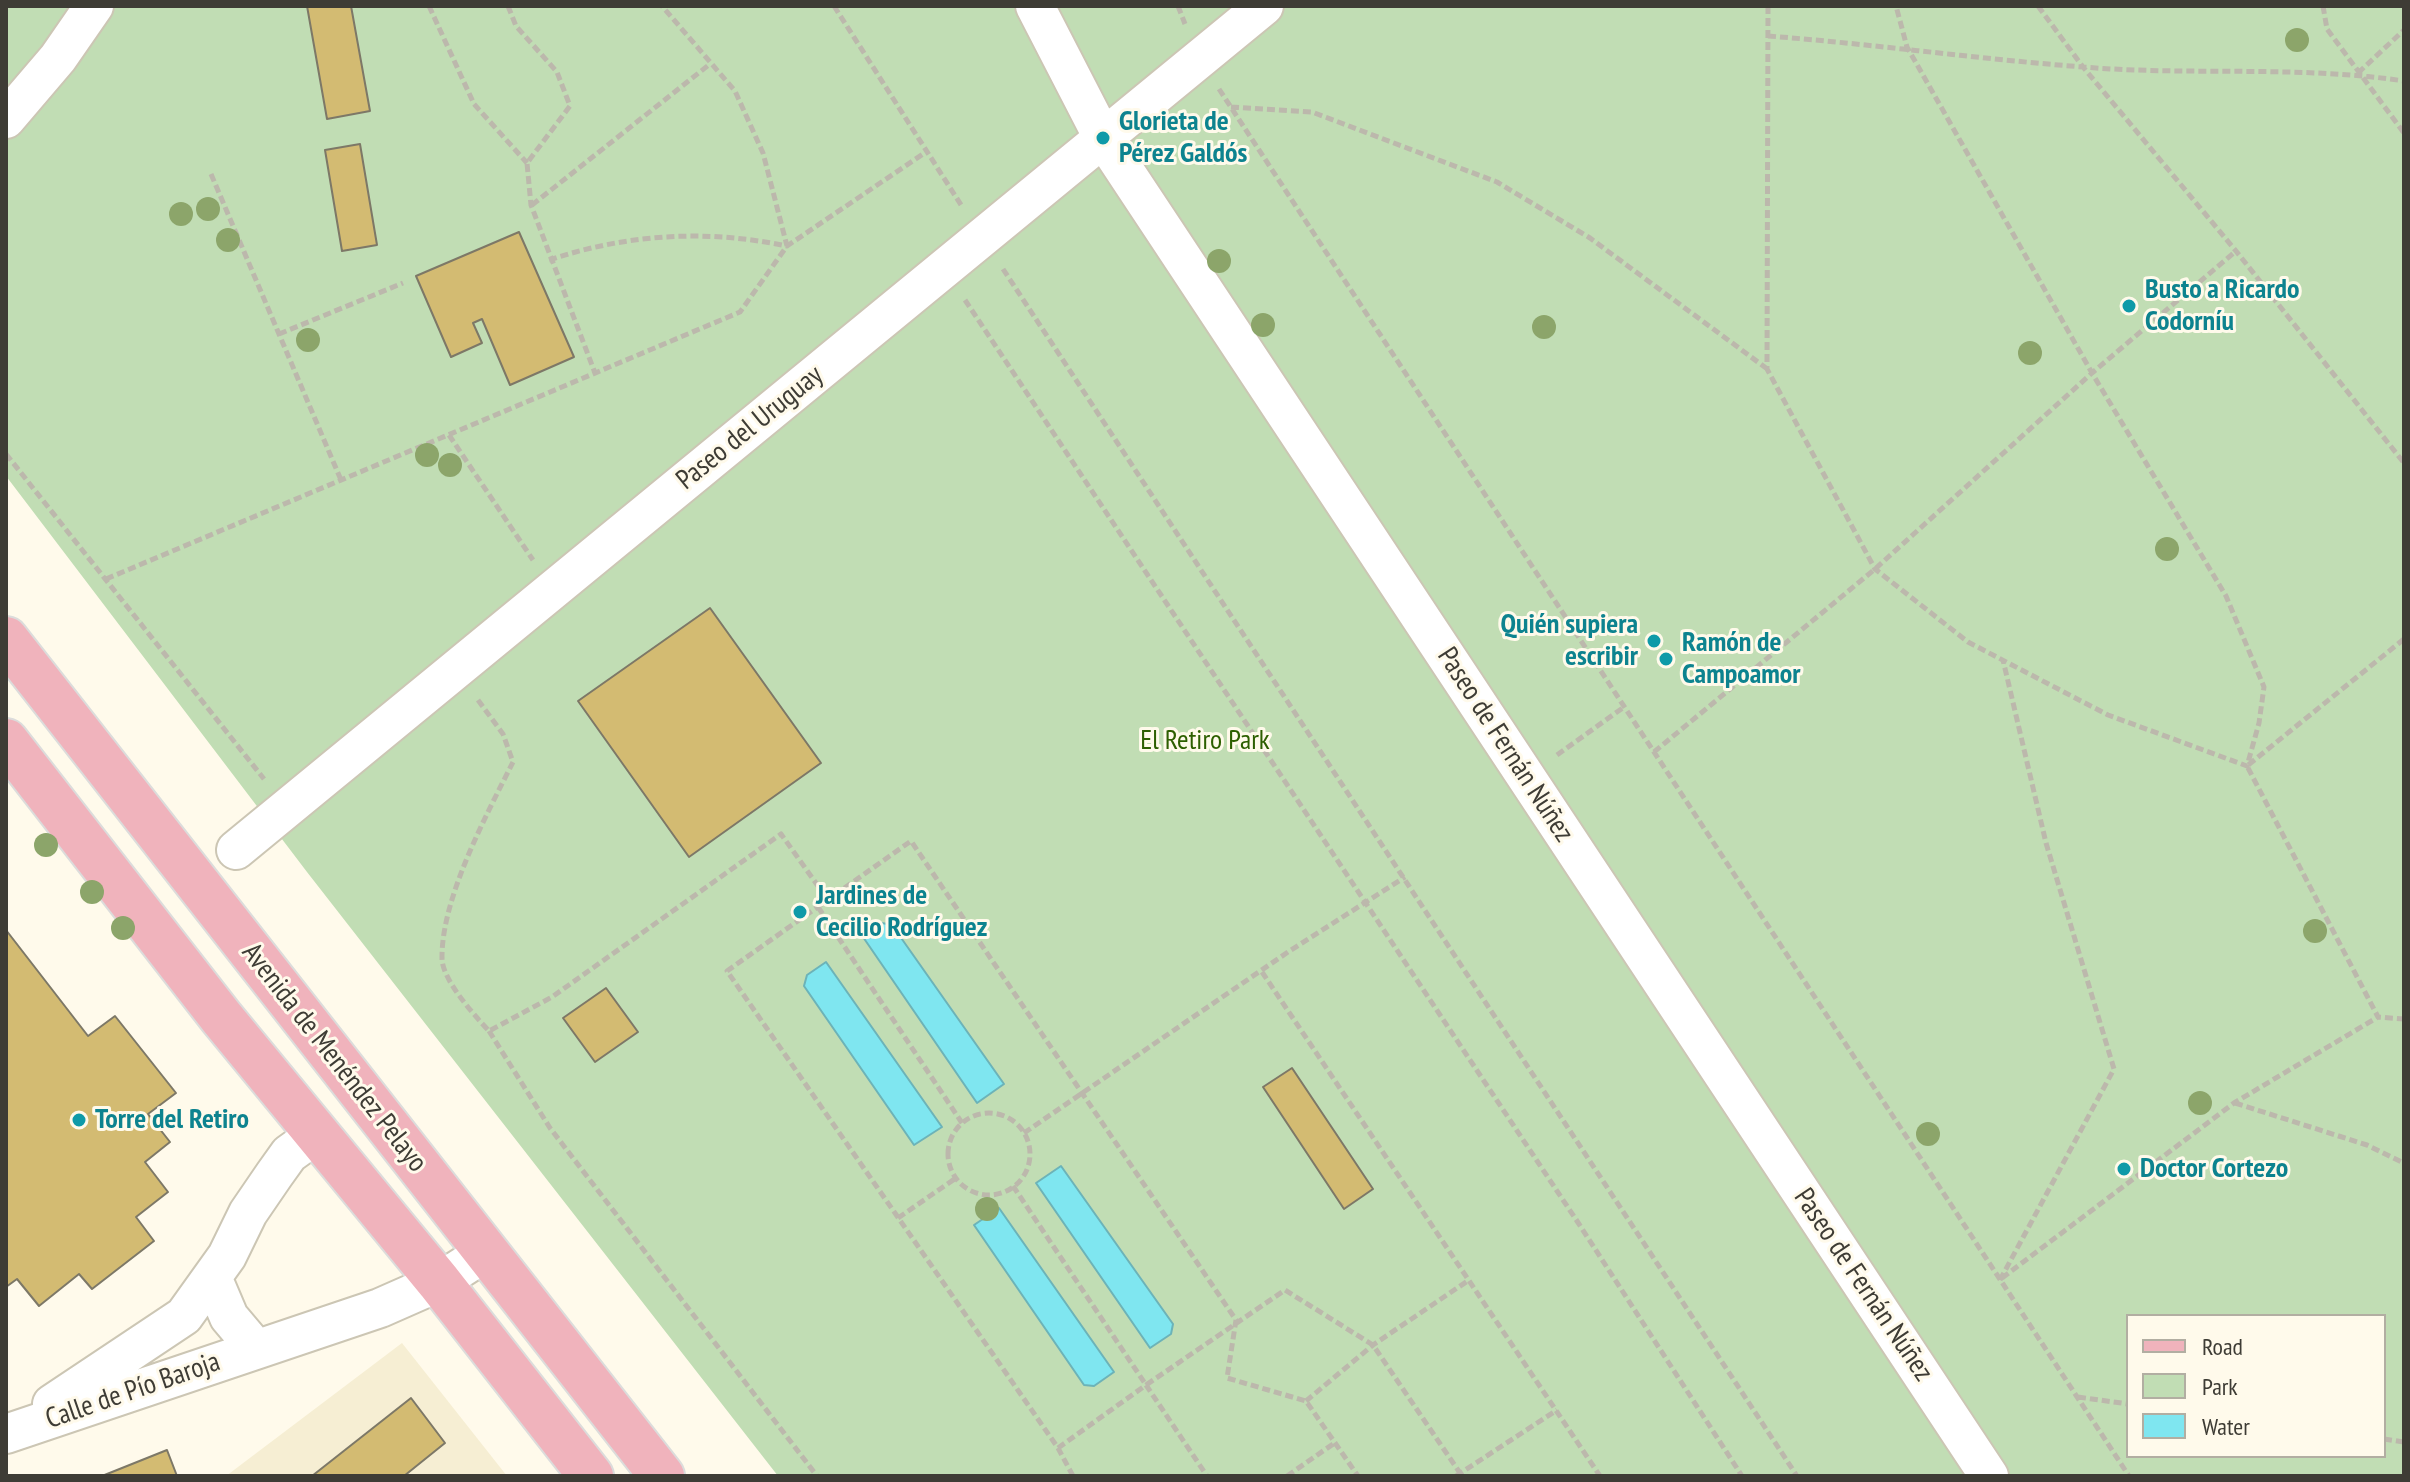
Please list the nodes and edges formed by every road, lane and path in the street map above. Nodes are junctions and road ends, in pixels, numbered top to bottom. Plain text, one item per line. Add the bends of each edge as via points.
1 (94, 6) edge
2 (429, 6) edge
3 (508, 6) edge
4 (662, 6) edge
5 (834, 6) edge
6 (1035, 6) edge
7 (1264, 6) edge
8 (1768, 6) edge
9 (1896, 6) edge
10 (2038, 6) edge
11 (2323, 6) edge
12 (2404, 30) edge
13 (1768, 36) junction
14 (1907, 47) junction
15 (1199, 59) junction
16 (710, 64) junction
17 (2083, 67) junction
18 (2357, 74) junction
19 (2404, 81) edge
20 (1230, 107) junction
21 (6, 119) edge
22 (2404, 133) edge
23 (1103, 138) junction
24 (926, 152) junction
25 (527, 163) junction
26 (211, 174) dead end
27 (531, 205) junction
28 (982, 238) junction
29 (787, 246) junction
30 (2236, 251) junction
31 (549, 260) junction
32 (944, 269) junction
33 (403, 283) dead end
34 (279, 334) junction
35 (1767, 369) junction
36 (595, 373) junction
37 (2092, 373) junction
38 (449, 435) junction
39 (6, 454) edge
40 (2404, 463) edge
41 (341, 480) junction
42 (1875, 569) junction
43 (106, 579) junction
44 (553, 590) junction
45 (6, 639) edge
46 (2404, 639) edge
47 (2002, 660) junction
48 (457, 669) junction
49 (1624, 707) junction
50 (6, 741) edge
51 (1654, 752) junction
52 (2247, 766) junction
53 (1526, 777) junction
54 (287, 808) junction
55 (236, 850) dead end
56 (1405, 877) junction
57 (828, 900) junction
58 (1366, 904) junction
59 (818, 907) junction
60 (1262, 972) junction
61 (2378, 1017) junction
62 (2404, 1019) edge
63 (489, 1031) junction
64 (1080, 1095) junction
65 (2234, 1103) junction
66 (962, 1123) junction
67 (318, 1133) junction
68 (1024, 1133) junction
69 (2404, 1163) edge
70 (956, 1178) junction
71 (1013, 1186) junction
72 (898, 1218) junction
73 (486, 1252) junction
74 (212, 1277) junction
75 (1469, 1280) junction
76 (2000, 1280) junction
77 (439, 1282) junction
78 (1236, 1320) junction
79 (1373, 1345) junction
80 (256, 1349) junction
81 (1146, 1385) junction
82 (2078, 1397) junction
83 (1306, 1401) junction
84 (2126, 1404) edge
85 (1557, 1410) junction
86 (8, 1433) edge
87 (1336, 1442) junction
88 (1058, 1448) junction
89 (1458, 1475) edge
90 (591, 1476) edge
91 (662, 1476) edge
92 (817, 1476) edge
93 (1073, 1476) edge
94 (1207, 1476) edge
95 (1287, 1476) edge
96 (1358, 1476) edge
97 (1600, 1476) edge
98 (1742, 1476) edge
99 (1797, 1476) edge
100 (1989, 1476) edge
101 (2129, 1476) edge

1 - 21 street
2 - 25 path via 474,104
3 - 25 path via 524,37 557,72 570,106
4 - 16 path
5 - 24 path
6 - 23 street, Paseo de Fernán Núñez
7 - 15 street, Paseo del Uruguay
8 - 13 path
9 - 14 path
10 - 17 path
11 - 18 path via 2327,29
12 - 18 path
13 - 14 path
13 - 35 path
14 - 17 path
14 - 37 path
15 - 20 path
15 - 23 street, Paseo del Uruguay
16 - 27 path
16 - 29 path via 735,91 763,153
17 - 18 path
17 - 30 path
18 - 19 path
18 - 22 path
20 - 35 path via 1312,112 1497,182 1590,238
20 - 49 path
23 - 28 street, Paseo del Uruguay
23 - 53 street, Paseo de Fernán Núñez
24 - 28 path
24 - 29 path
25 - 27 path
26 - 34 path
27 - 31 path
28 - 32 street, Paseo del Uruguay
28 - 56 path
29 - 31 path via 705,234 646,237
29 - 36 path via 740,312
30 - 37 path
30 - 40 path
31 - 36 path
32 - 44 street, Paseo del Uruguay
32 - 58 path
33 - 34 path
34 - 41 path
35 - 42 path
36 - 38 path
37 - 42 path
37 - 52 path via 2226,596 2264,687
38 - 41 path
38 - 44 path
39 - 43 path
41 - 43 path
42 - 47 path via 1968,642
42 - 51 path
43 - 54 path
44 - 48 street, Paseo del Uruguay
45 - 73 main road, Avenida de Menéndez Pelayo
46 - 52 path
47 - 52 path via 2108,715
47 - 76 path via 2046,843 2114,1069
48 - 54 street, Paseo del Uruguay
48 - 63 path via 503,734 513,762 453,895 442,962 466,1007
49 - 51 path
49 - 53 path
50 - 67 main road, Avenida de Menéndez Pelayo
51 - 76 path
52 - 61 path
53 - 100 street, Paseo de Fernán Núñez
54 - 55 street, Paseo del Uruguay
56 - 58 path
56 - 99 path
57 - 59 path
57 - 63 path via 781,834 552,997
57 - 64 path via 911,841
58 - 60 path
58 - 98 path
59 - 66 path
59 - 72 path via 727,971
60 - 64 path
60 - 75 path
61 - 62 path
61 - 65 path
63 - 92 path via 550,1128
64 - 68 path
64 - 78 path
65 - 69 path via 2367,1145
65 - 76 path
66 - 68 path via 986,1113 999,1114
66 - 70 path via 948,1145
67 - 74 street, Calle de Pío Baroja via 289,1154
67 - 77 main road, Avenida de Menéndez Pelayo
68 - 71 path via 1028,1165
70 - 71 path via 987,1194
70 - 72 path
71 - 81 path
72 - 88 path
73 - 77 street, Calle de Pío Baroja
73 - 91 main road, Avenida de Menéndez Pelayo
74 - 80 street, Calle de Pío Baroja via 229,1317
74 - 86 street, Calle de Pío Baroja via 184,1316
75 - 79 path
75 - 85 path
76 - 82 path
77 - 80 street, Calle de Pío Baroja via 380,1308
77 - 90 main road, Avenida de Menéndez Pelayo
78 - 79 path via 1285,1290
78 - 81 path
78 - 83 path via 1227,1378
79 - 83 path
79 - 89 path
80 - 86 street, Calle de Pío Baroja
81 - 88 path
81 - 94 path
82 - 84 path
82 - 101 path
83 - 87 path
85 - 89 path
85 - 97 path
87 - 95 path
87 - 96 path
88 - 93 path

